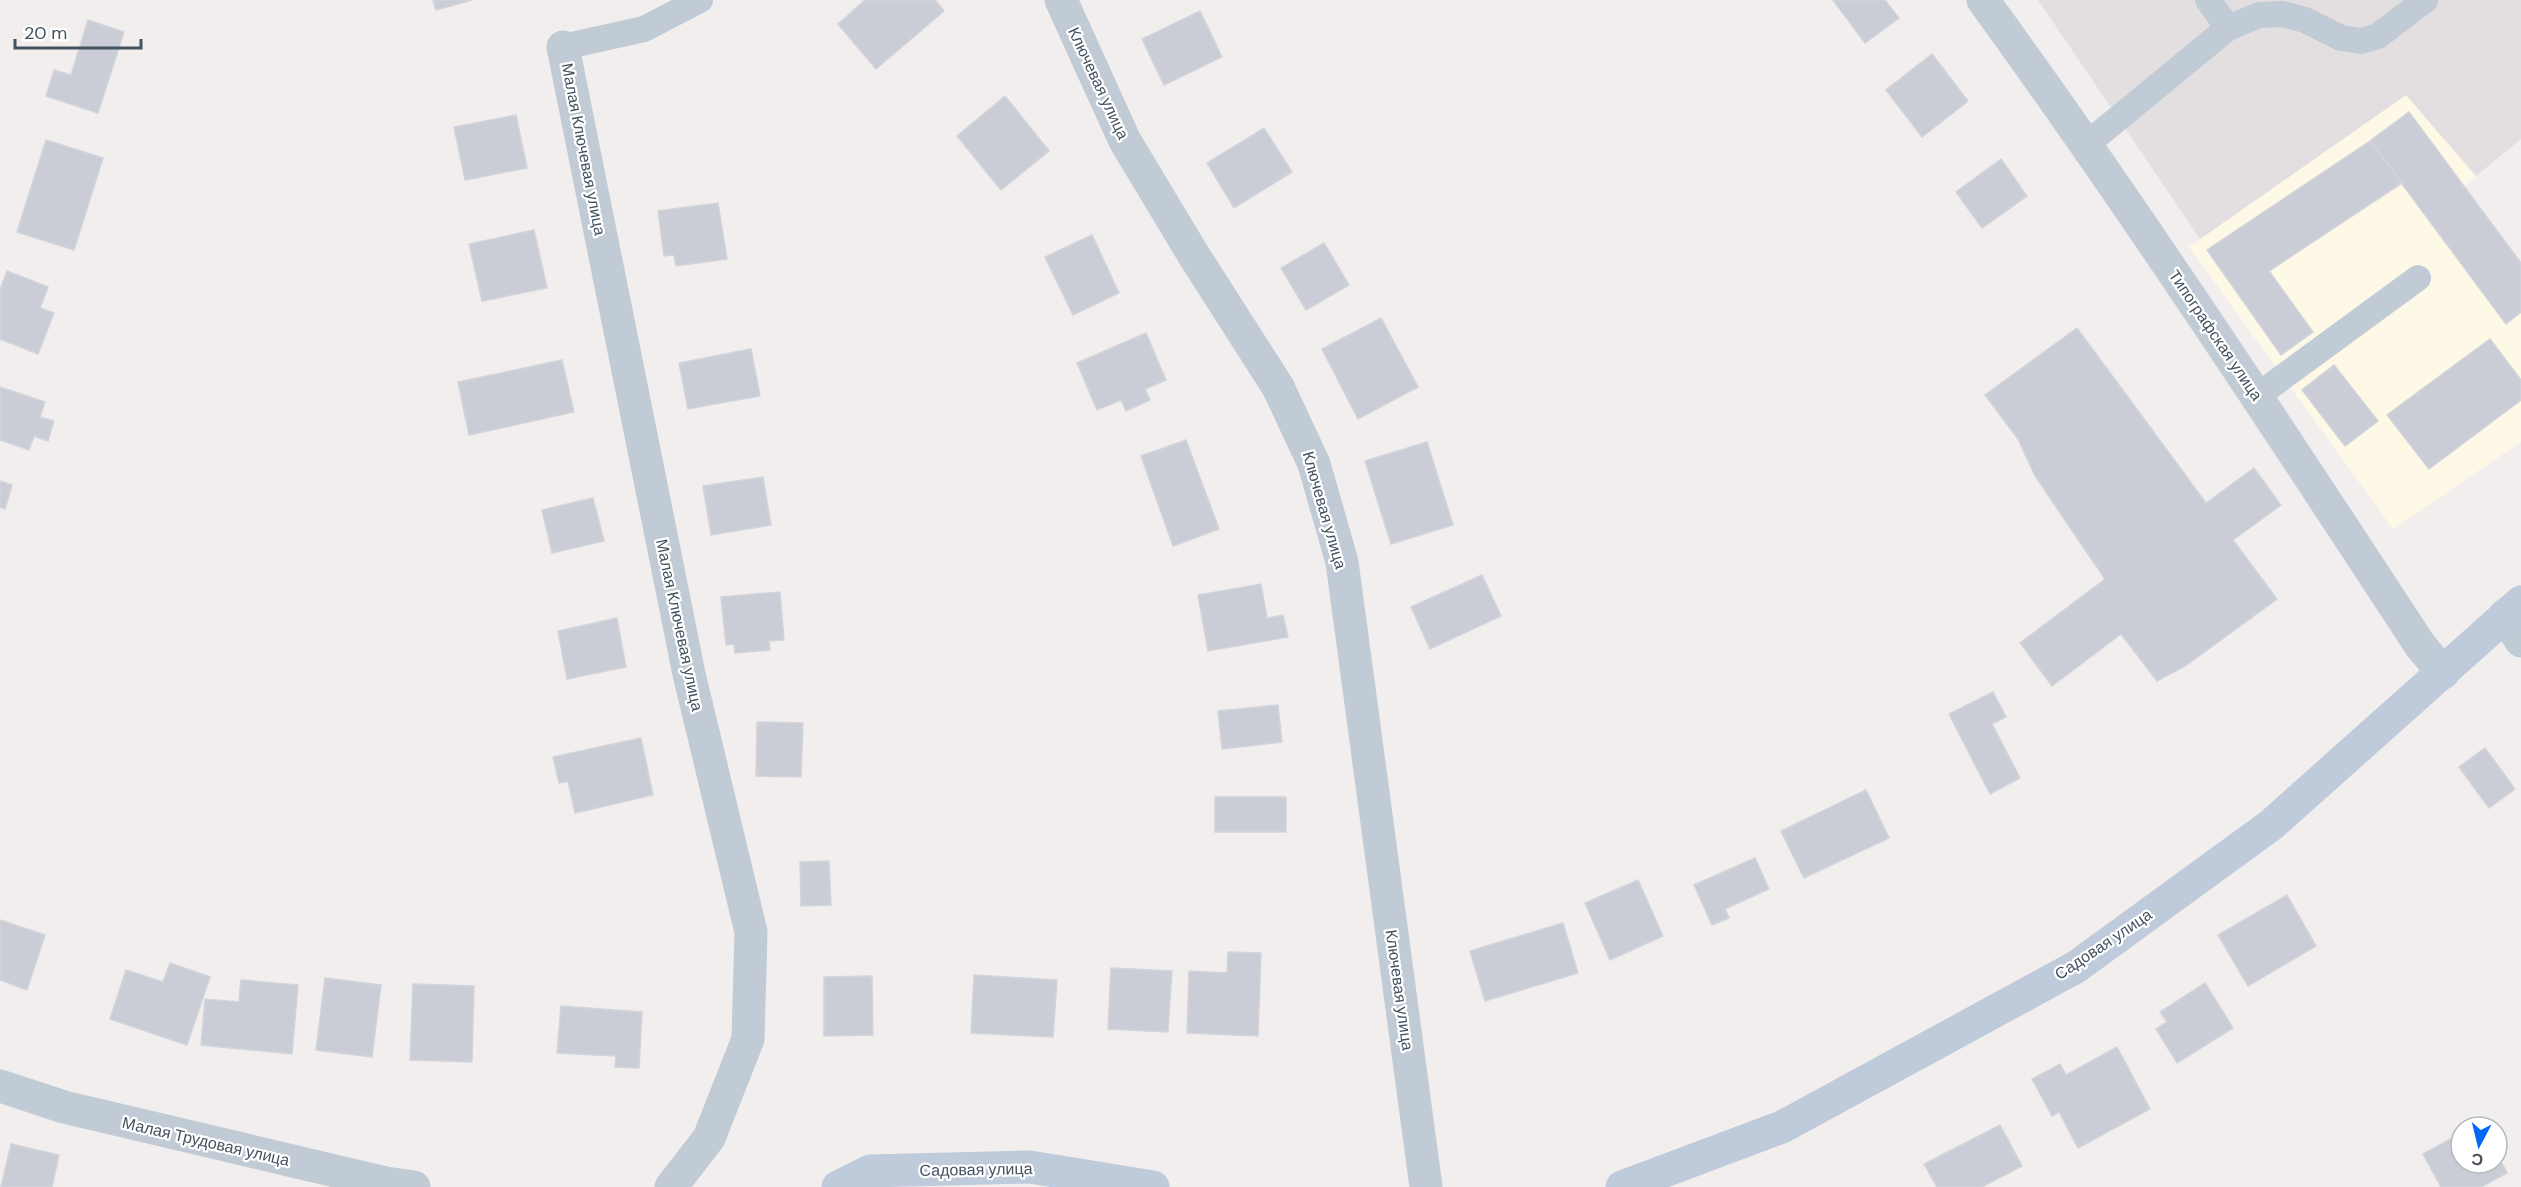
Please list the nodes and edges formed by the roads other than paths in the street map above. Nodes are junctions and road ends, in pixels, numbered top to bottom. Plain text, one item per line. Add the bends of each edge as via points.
1 (700, 0) edge
2 (1061, 0) edge
3 (1983, 0) edge
4 (2208, 0) edge
5 (2425, 0) edge
6 (2228, 28) junction
7 (563, 47) joint
8 (2087, 144) junction
9 (2418, 278) dead end
10 (2257, 396) junction
11 (2516, 619) edge
12 (2443, 673) junction
13 (0, 1086) edge
14 (414, 1187) edge
15 (672, 1187) edge
16 (838, 1187) edge
17 (1153, 1187) edge
18 (1426, 1187) edge
19 (1622, 1187) edge

1 - 7 lane via 644,29
2 - 18 street, Ключевая улица via 1125,141 1278,387 1314,464 1342,562
3 - 8 street, Типографская улица
4 - 6 lane
5 - 6 lane via 2378,36 2361,41 2341,38 2306,20 2283,14 2259,15
6 - 8 lane
7 - 15 street, Малая Ключевая улица via 689,674 751,932 748,1039 709,1138
8 - 10 street, Типографская улица
9 - 10 lane
10 - 12 street, Типографская улица via 2420,645
11 - 12 main road, Садовая улица
12 - 19 main road, Садовая улица via 2271,825 2076,967 1782,1127
13 - 14 street, Малая Трудовая улица via 64,1107
16 - 17 main road, Садовая улица via 870,1171 1030,1167

